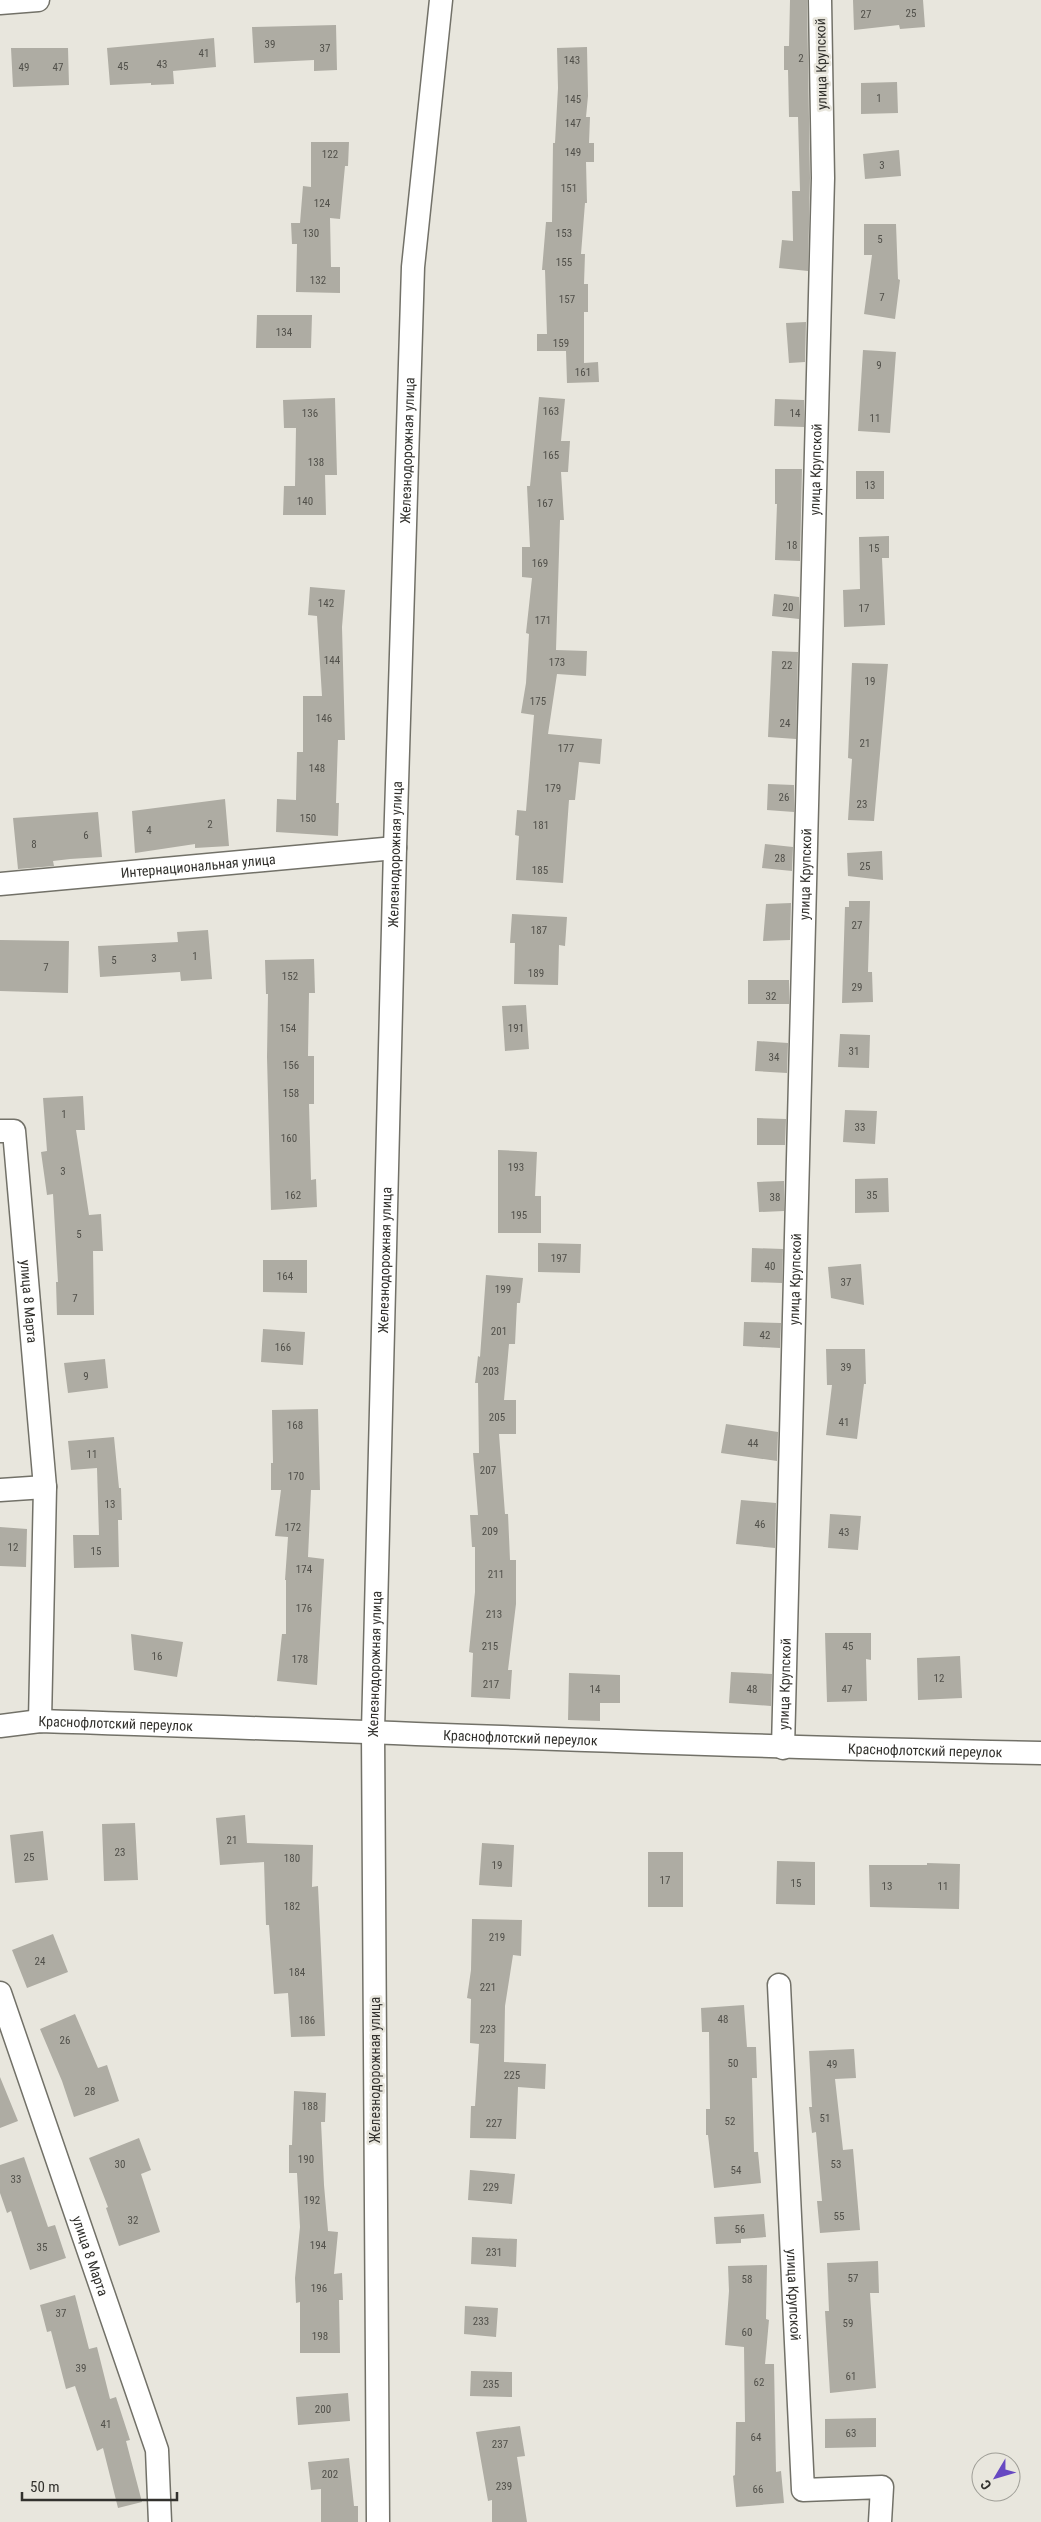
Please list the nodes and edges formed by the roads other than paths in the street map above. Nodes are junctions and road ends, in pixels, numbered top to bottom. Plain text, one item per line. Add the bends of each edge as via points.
1 (38, 0) edge
2 (441, 0) edge
3 (820, 0) edge
4 (0, 3) edge
5 (395, 848) junction
6 (0, 884) edge
7 (0, 1131) edge
8 (45, 1487) junction
9 (0, 1490) edge
10 (40, 1721) junction
11 (0, 1726) edge
12 (373, 1731) junction
13 (783, 1748) junction
14 (1041, 1752) edge
15 (779, 1985) dead end
16 (0, 1993) edge
17 (160, 2522) edge
18 (378, 2522) edge
19 (880, 2522) edge

1 - 4 street
2 - 5 street, Железнодорожная улица via 413,267
3 - 13 street, улица Крупской via 823,178
5 - 6 street, Интернациональная улица
5 - 12 street, Железнодорожная улица
7 - 8 street, улица 8 Марта via 14,1131
8 - 9 street
8 - 10 street, улица 8 Марта
10 - 11 street, Краснофлотский переулок
10 - 12 street, Краснофлотский переулок
12 - 13 street, Краснофлотский переулок
12 - 18 street, Железнодорожная улица
13 - 14 street, Краснофлотский переулок
15 - 19 street, улица Крупской via 803,2490 882,2487
16 - 17 street, улица 8 Марта via 157,2450

